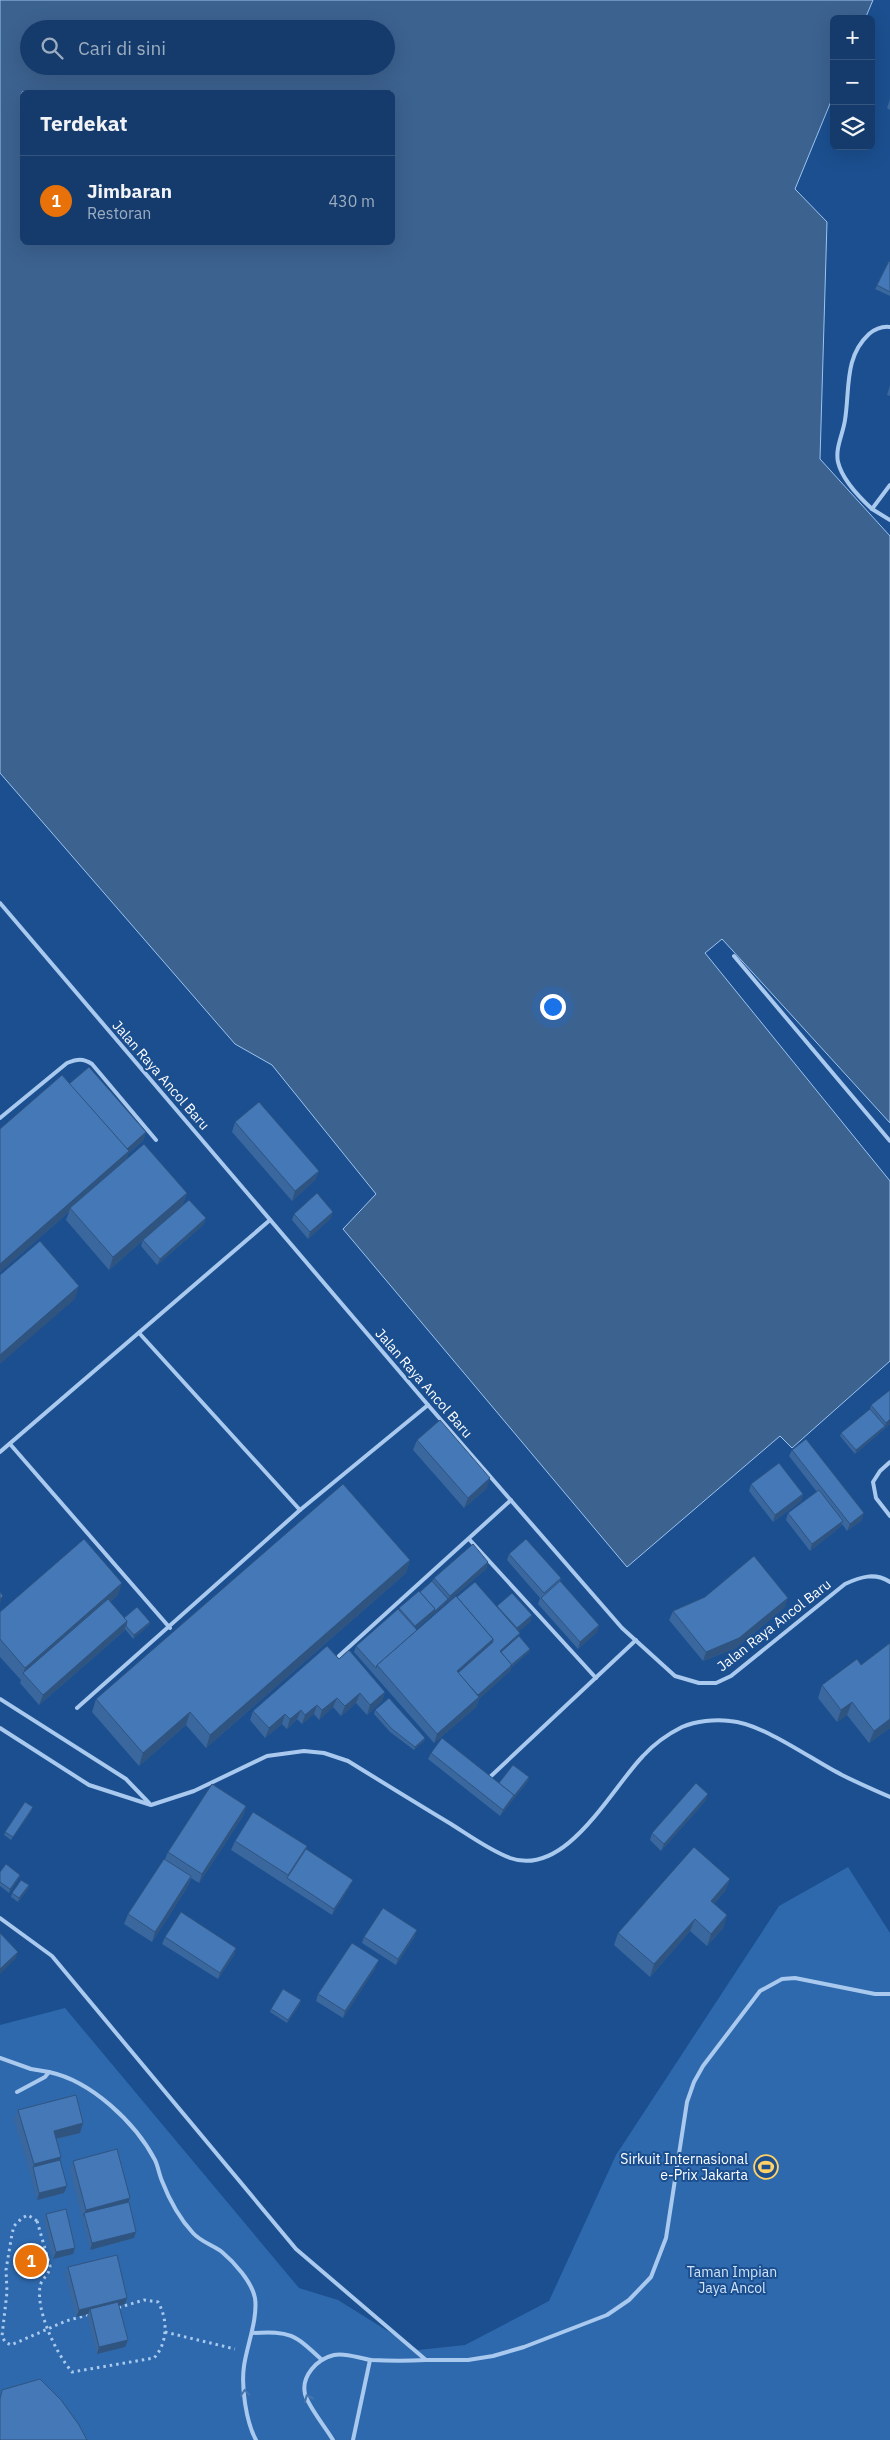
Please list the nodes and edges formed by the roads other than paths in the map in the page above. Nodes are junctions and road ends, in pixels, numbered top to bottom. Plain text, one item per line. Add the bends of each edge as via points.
1 (890, 327) edge
2 (890, 485) edge
3 (872, 509) junction
4 (890, 520) edge
5 (0, 903) edge
6 (734, 956) dead end
7 (0, 1118) edge
8 (156, 1140) dead end
9 (890, 1141) edge
10 (270, 1220) junction
11 (140, 1334) junction
12 (428, 1405) junction
13 (10, 1444) junction
14 (0, 1452) edge
15 (890, 1462) edge
16 (511, 1500) junction
17 (300, 1510) junction
18 (890, 1516) edge
19 (469, 1539) junction
20 (890, 1582) edge
21 (170, 1628) junction
22 (636, 1640) junction
23 (339, 1656) edge
24 (596, 1678) junction
25 (0, 1699) edge
26 (77, 1708) dead end
27 (0, 1728) edge
28 (490, 1777) edge
29 (890, 1797) edge
30 (151, 1805) junction
31 (0, 1918) edge
32 (890, 1994) edge
33 (0, 2058) edge
34 (50, 2072) junction
35 (18, 2092) dead end
36 (252, 2333) junction
37 (322, 2360) junction
38 (370, 2360) junction
39 (426, 2360) junction
40 (256, 2440) edge
41 (333, 2440) edge
42 (354, 2440) edge

1 - 3 lane via 873,330 853,355 845,421 837,455 846,478
2 - 3 lane
3 - 4 lane
5 - 10 lane, Jalan Raya Ancol Baru
6 - 9 lane
7 - 8 lane via 67,1063 86,1060
10 - 11 lane
10 - 12 lane, Jalan Raya Ancol Baru
11 - 13 lane
11 - 17 lane
12 - 16 lane, Jalan Raya Ancol Baru
12 - 17 lane
13 - 14 lane
13 - 21 lane
15 - 18 lane via 872,1482 876,1498
16 - 19 lane
16 - 22 lane, Jalan Raya Ancol Baru
17 - 21 lane
19 - 23 lane
19 - 24 lane
20 - 22 lane, Jalan Raya Ancol Baru via 883,1577 862,1576 845,1584 731,1676 716,1683 699,1683 675,1676
21 - 26 lane
22 - 24 lane
24 - 28 lane
25 - 30 lane via 126,1779
27 - 30 lane via 90,1785
29 - 30 lane via 758,1729 732,1721 706,1721 682,1727 660,1741 642,1757 596,1816 571,1840 549,1856 529,1861 511,1858 486,1846 348,1761 324,1753 304,1751 267,1756 194,1791
31 - 39 lane via 57,1962 296,2249
32 - 39 lane via 795,1978 782,1978 760,1991 694,2082 687,2102 666,2238 651,2277 629,2300 607,2315 524,2347 468,2360
33 - 34 lane
34 - 35 lane
34 - 36 lane via 84,2084 130,2125 154,2160 182,2218 195,2235 222,2252 248,2282 255,2299
36 - 37 lane via 289,2334 300,2339
40 -> 36 lane via 247,2418 243,2367
37 - 38 lane via 335,2354
41 -> 37 lane via 305,2395 305,2382 310,2370
38 - 39 lane
38 - 42 lane

